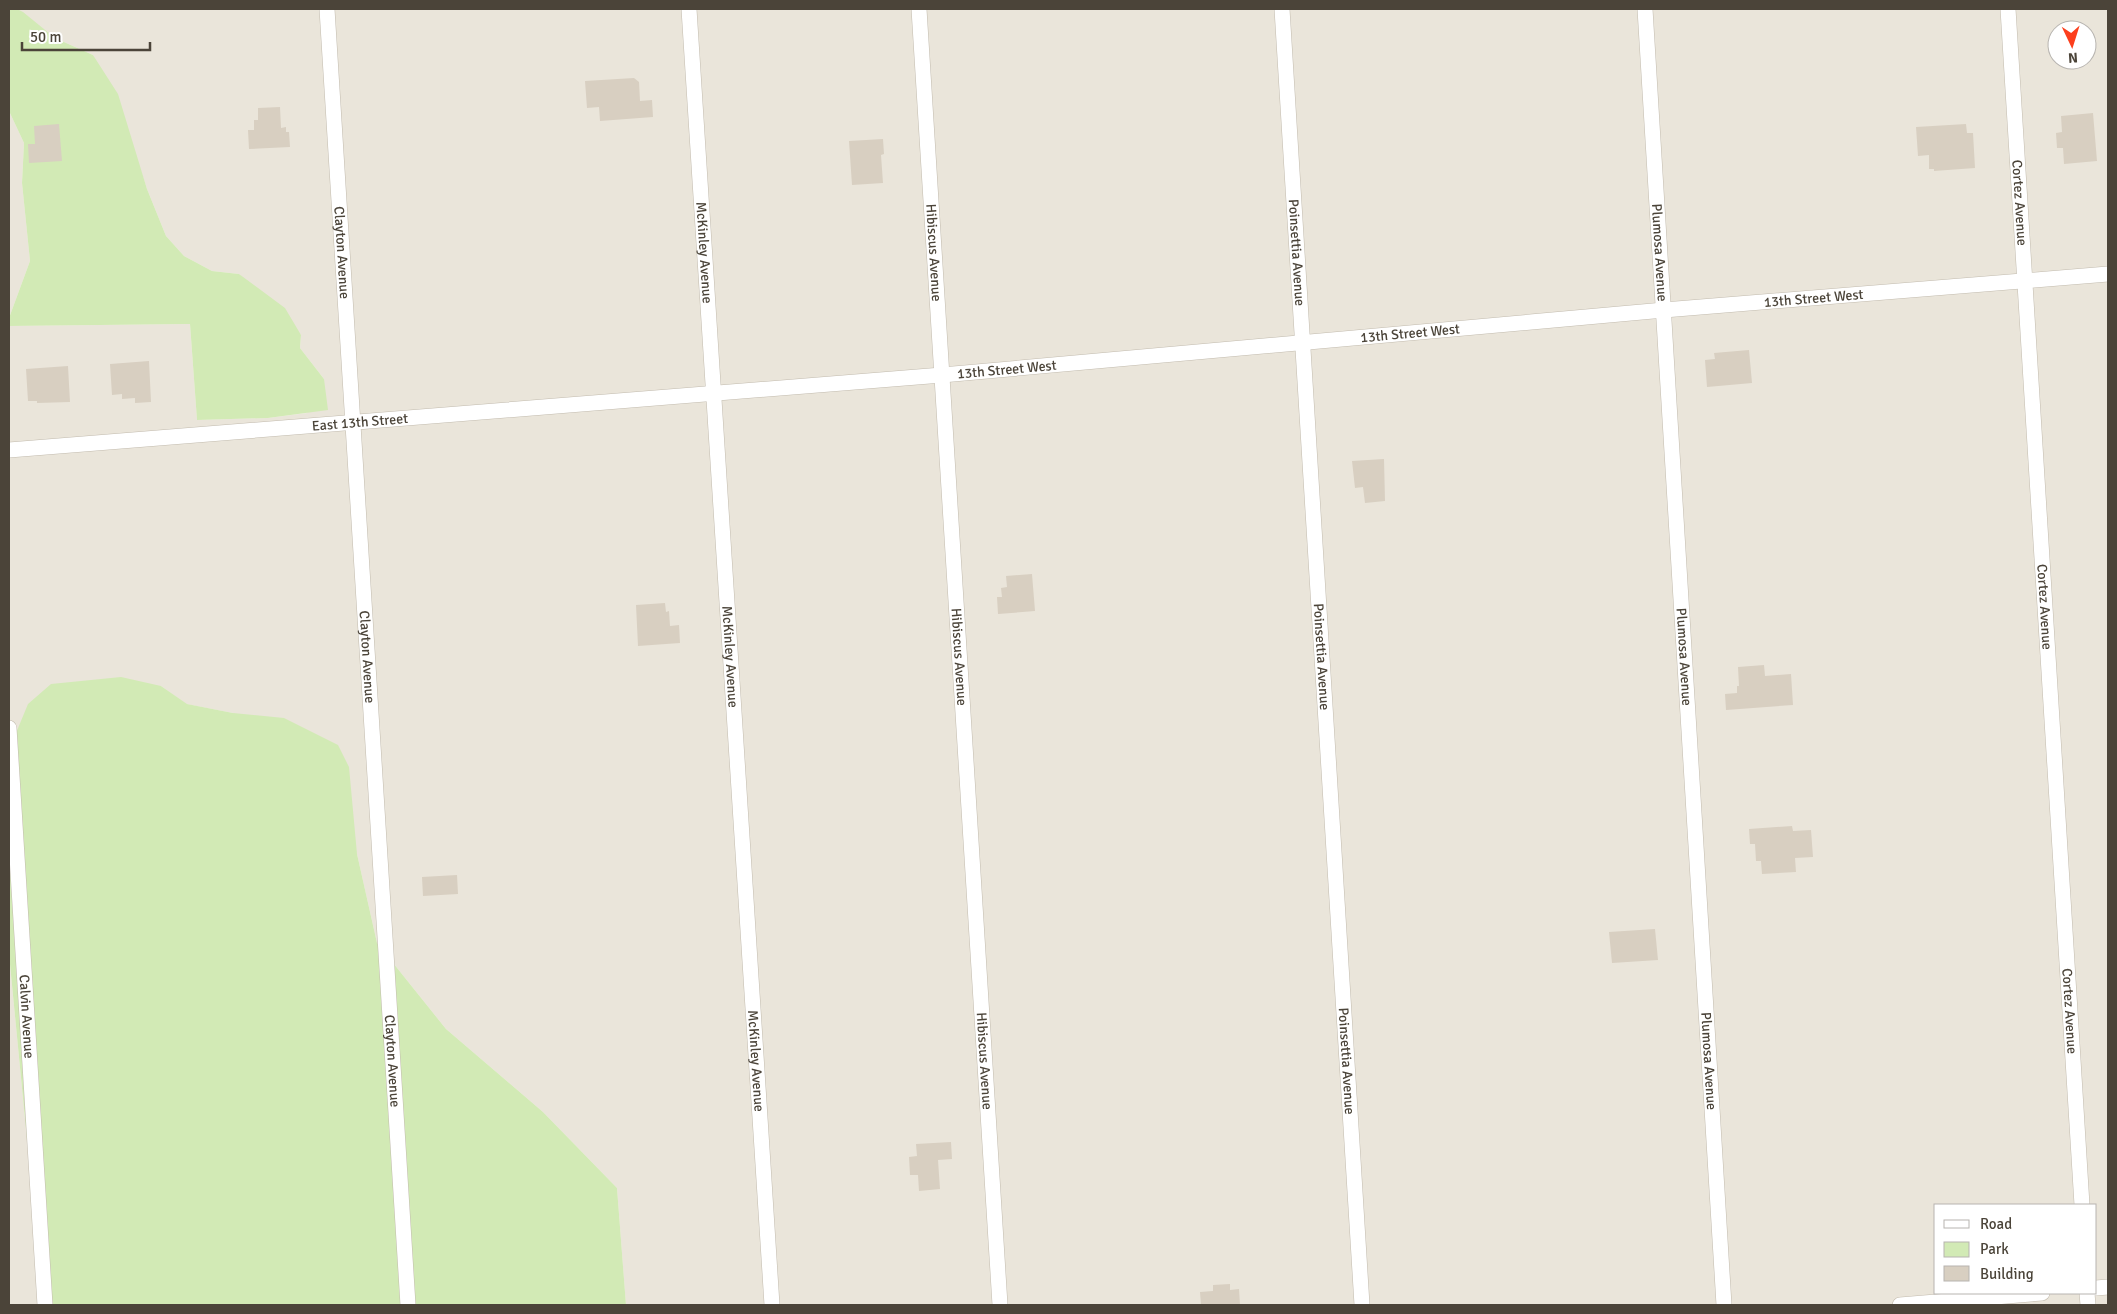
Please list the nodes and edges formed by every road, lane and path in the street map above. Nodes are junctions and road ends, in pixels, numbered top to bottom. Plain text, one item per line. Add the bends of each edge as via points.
1 (327, 9) edge
2 (689, 9) edge
3 (919, 9) edge
4 (1282, 9) edge
5 (1645, 9) edge
6 (2008, 9) edge
7 (2108, 274) edge
8 (2025, 281) junction
9 (1664, 310) junction
10 (1303, 343) junction
11 (942, 375) junction
12 (713, 392) junction
13 (352, 422) junction
14 (9, 450) edge
15 (9, 728) edge
16 (2082, 1204) edge
17 (2030, 1294) edge
18 (45, 1305) edge
19 (408, 1305) edge
20 (772, 1305) edge
21 (1000, 1305) edge
22 (1362, 1305) edge
23 (1724, 1305) edge
24 (1900, 1305) edge

1 - 13 street, Clayton Avenue
2 - 12 street, McKinley Avenue
3 - 11 street, Hibiscus Avenue
4 - 10 street, Poinsettia Avenue
5 - 9 street, Plumosa Avenue
6 - 8 street, Cortez Avenue
7 - 8 street, 13th Street West
8 - 9 street, 13th Street West
8 - 16 street, Cortez Avenue
9 - 10 street, 13th Street West
9 - 23 street, Plumosa Avenue
10 - 11 street, 13th Street West
10 - 22 street, Poinsettia Avenue
11 - 12 street, 13th Street West
11 - 21 street, Hibiscus Avenue
12 - 13 street, East 13th Street
12 - 20 street, McKinley Avenue
13 - 14 street, East 13th Street
13 - 19 street, Clayton Avenue
15 - 18 street, Calvin Avenue
17 - 24 street

